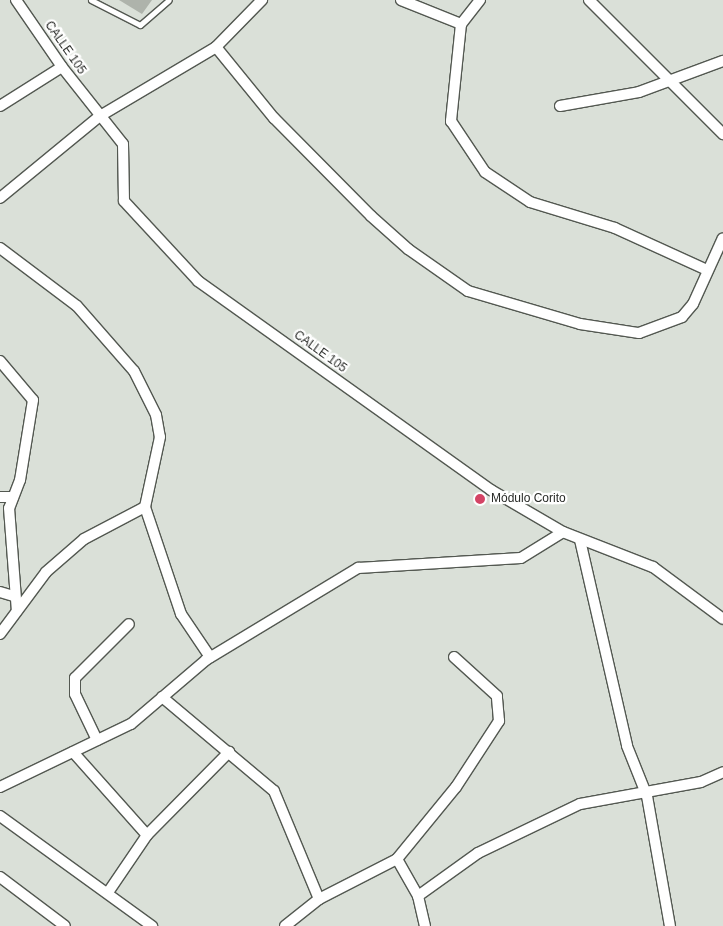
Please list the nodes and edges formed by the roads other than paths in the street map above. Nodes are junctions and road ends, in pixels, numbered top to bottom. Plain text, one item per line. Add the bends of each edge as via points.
1 (16, 0) edge
2 (91, 0) edge
3 (169, 0) edge
4 (262, 0) edge
5 (401, 0) edge
6 (480, 0) edge
7 (588, 0) edge
8 (102, 3) edge
9 (461, 24) junction
10 (216, 47) junction
11 (723, 61) edge
12 (62, 67) junction
13 (674, 81) junction
14 (0, 106) edge
15 (560, 106) dead end
16 (100, 116) junction
17 (723, 134) edge
18 (0, 198) edge
19 (723, 238) edge
20 (0, 248) edge
21 (706, 270) junction
22 (2, 366) edge
23 (0, 497) edge
24 (13, 497) junction
25 (145, 507) junction
26 (563, 532) junction
27 (580, 540) junction
28 (0, 592) edge
29 (13, 596) junction
30 (18, 611) junction
31 (723, 619) edge
32 (129, 624) dead end
33 (0, 634) edge
34 (210, 657) junction
35 (454, 657) dead end
36 (162, 697) junction
37 (97, 740) junction
38 (73, 752) junction
39 (229, 752) junction
40 (723, 772) edge
41 (0, 787) edge
42 (645, 792) junction
43 (0, 816) edge
44 (147, 836) junction
45 (397, 858) junction
46 (0, 877) edge
47 (108, 891) junction
48 (418, 896) junction
49 (319, 899) junction
50 (65, 926) edge
51 (152, 926) edge
52 (285, 926) edge
53 (424, 926) edge
54 (670, 926) edge

1 - 12 street, CALLE 105
2 - 8 lane
3 - 8 lane via 140,25
4 - 10 street
5 - 9 street
6 - 9 street
7 - 13 street
9 - 21 street via 451,121 485,172 530,202 615,228
10 - 16 street
10 - 21 street via 274,118 371,216 408,249 468,291 580,324 639,333 682,317 693,304
11 - 13 street
12 - 14 street
12 - 16 street, CALLE 105
13 - 15 street
13 - 17 street
16 - 18 street
16 - 26 street, CALLE 105 via 127,155 124,201 198,281 491,490
19 - 21 street
20 - 25 street via 77,306 134,372 156,415 160,437
22 - 24 street via 33,400
23 - 24 street
24 - 29 street via 9,508
25 - 30 street via 84,539 46,572
25 - 34 street via 181,614
26 - 27 street, CALLE 105
26 - 34 street via 521,558 358,568
27 - 31 street, CALLE 105 via 653,567
27 - 42 street via 627,746
28 - 29 street
29 - 30 street
30 - 33 street
32 - 37 street via 75,678 75,694
34 - 36 street
35 - 45 street via 497,696 499,721 456,787
36 - 37 street via 131,724
36 - 39 street
37 - 38 street
38 - 41 street
38 - 44 street
39 - 44 street
39 - 49 street via 274,791
40 - 42 street via 701,782
42 - 48 street via 580,804 478,854
42 - 54 street
43 - 47 street
44 - 47 street
45 - 48 street
45 - 49 street
46 - 50 street
47 - 51 street
48 - 53 street
49 - 52 street

